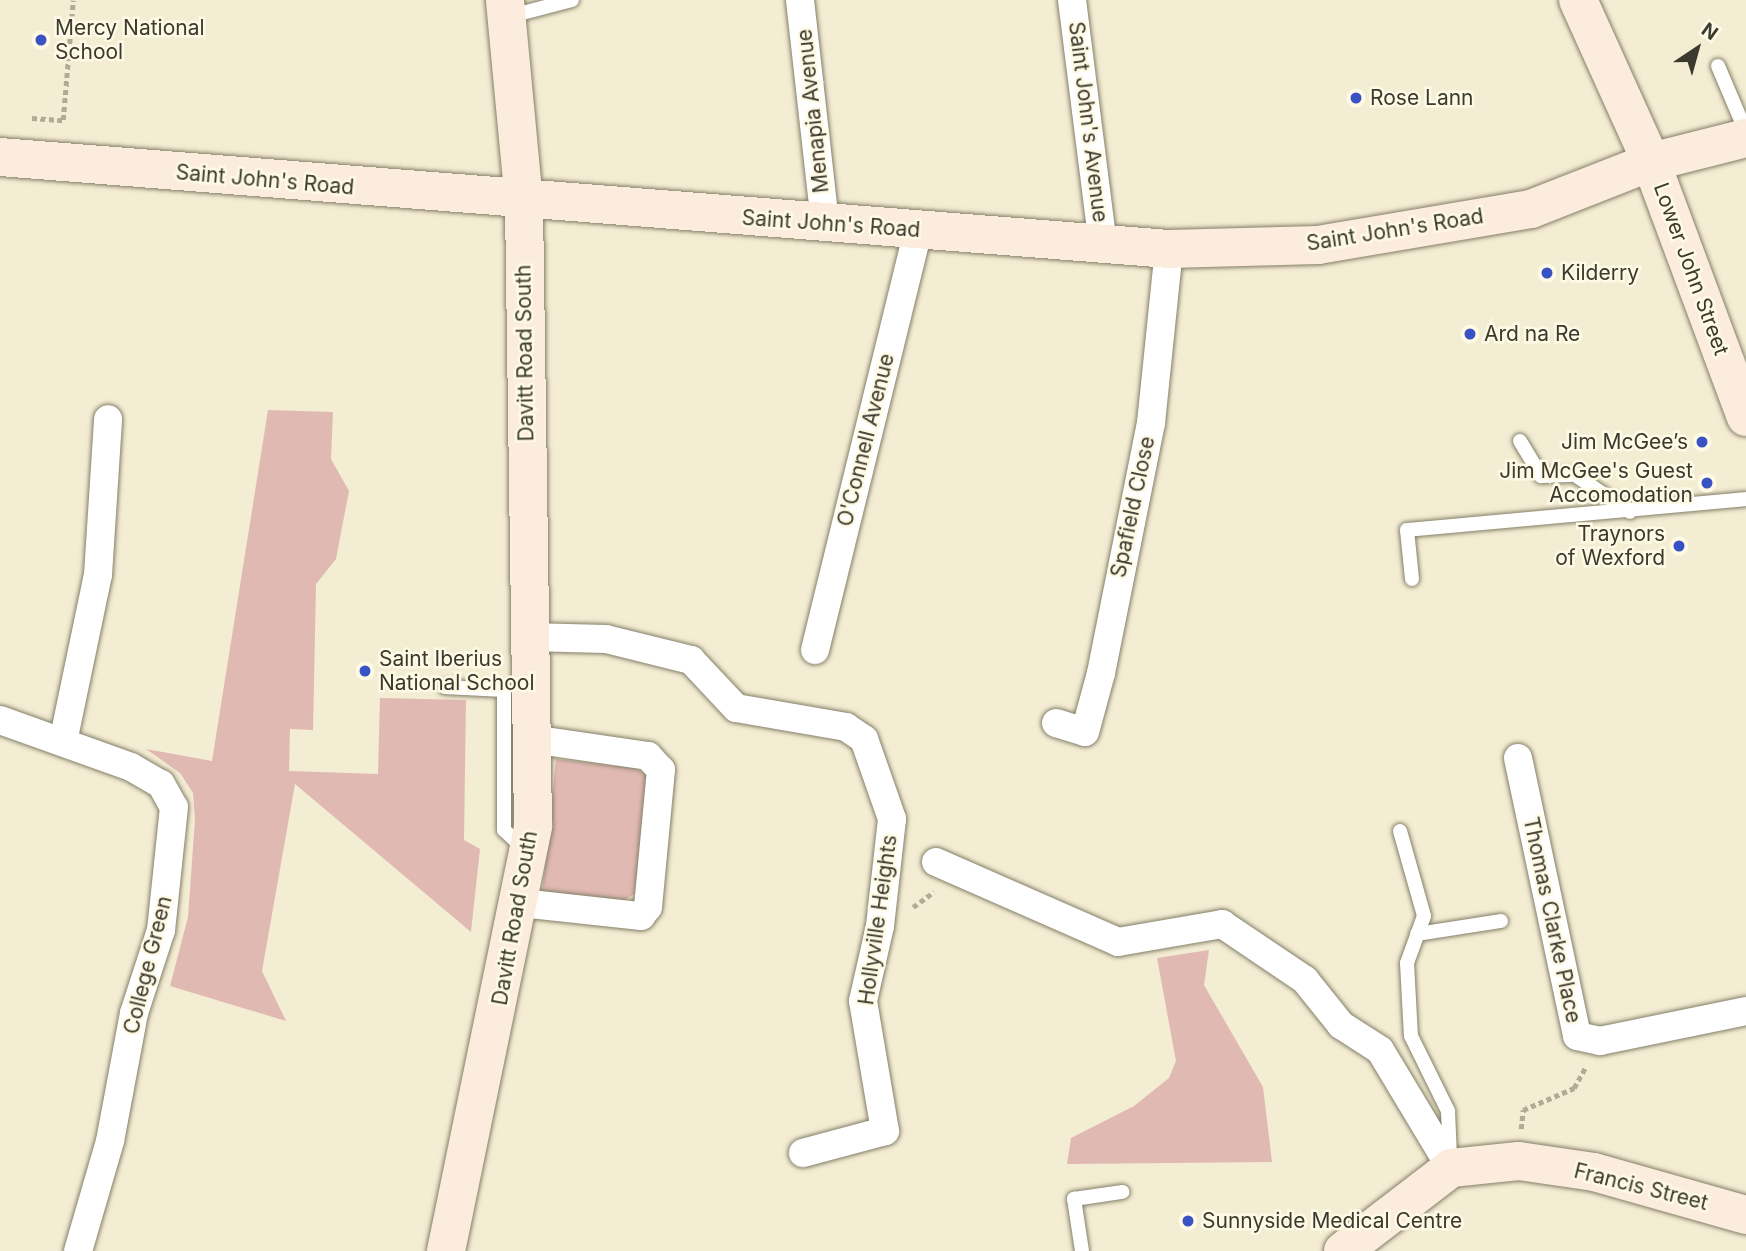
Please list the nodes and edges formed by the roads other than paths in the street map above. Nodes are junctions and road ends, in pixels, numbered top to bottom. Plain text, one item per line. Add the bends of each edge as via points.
1 (572, 0) edge
2 (800, 0) edge
3 (1072, 0) edge
4 (1578, 0) edge
5 (508, 8) edge
6 (1718, 66) dead end
7 (1746, 132) edge
8 (1746, 138) edge
9 (0, 157) edge
10 (1651, 162) junction
11 (524, 202) junction
12 (825, 223) junction
13 (918, 230) junction
14 (1103, 244) junction
15 (1169, 249) junction
16 (1746, 416) edge
17 (108, 419) dead end
18 (1520, 441) dead end
19 (1746, 499) edge
20 (1630, 512) junction
21 (1412, 579) dead end
22 (529, 637) junction
23 (815, 650) dead end
24 (445, 687) dead end
25 (0, 720) edge
26 (1056, 723) dead end
27 (532, 739) junction
28 (63, 742) junction
29 (1518, 758) dead end
30 (1400, 831) dead end
31 (529, 854) junction
32 (943, 865) road end
33 (521, 903) junction
34 (1501, 921) dead end
35 (1418, 934) junction
36 (1746, 1010) edge
37 (803, 1153) dead end
38 (1451, 1168) junction
39 (1122, 1192) dead end
40 (1746, 1215) edge
41 (78, 1251) edge
42 (446, 1251) edge
43 (1082, 1251) edge
44 (1343, 1251) edge

1 - 5 lane
2 - 12 street, Menapia Avenue
3 - 14 street, Saint John's Avenue
4 - 10 street, Lower John Street
5 - 11 street, Davitt Road South
6 - 7 lane
8 - 10 street, Saint John's Road
9 - 11 street, Saint John's Road
10 - 15 street, Saint John's Road via 1531,209 1318,245
10 - 16 street, Lower John Street
11 - 12 street, Saint John's Road
11 - 22 street, Davitt Road South
12 - 13 street, Saint John's Road
13 - 14 street, Saint John's Road
13 - 23 street, O'Connell Avenue
14 - 15 street, Saint John's Road
15 - 26 street, Spafield Close via 1151,423 1101,673 1085,732
17 - 28 street via 98,575
18 - 20 lane via 1541,476 1575,475
19 - 20 lane
20 - 21 lane via 1407,530
22 - 27 street, Davitt Road South
22 - 37 street, Hollyville Heights via 606,639 691,660 736,708 846,727 864,739 892,819 880,926 863,1001 885,1131
24 - 31 lane via 504,690 505,831
25 - 28 street, College Green
27 - 31 street, Davitt Road South
27 - 33 street via 648,757 661,770 648,907 640,916
28 - 41 street, College Green via 160,783 174,807 161,930 134,1013 110,1141
29 - 36 street, Thomas Clarke Place via 1577,1036 1600,1041
30 - 35 lane via 1424,916
31 - 33 street, Davitt Road South
32 - 38 street via 1118,942 1222,924 1305,980 1341,1025 1380,1050
33 - 42 street, Davitt Road South
34 - 35 lane
35 - 38 lane via 1407,964 1411,1036 1448,1111
38 - 40 street, Francis Street via 1519,1161 1594,1172
38 - 44 street
39 - 43 lane via 1074,1199

